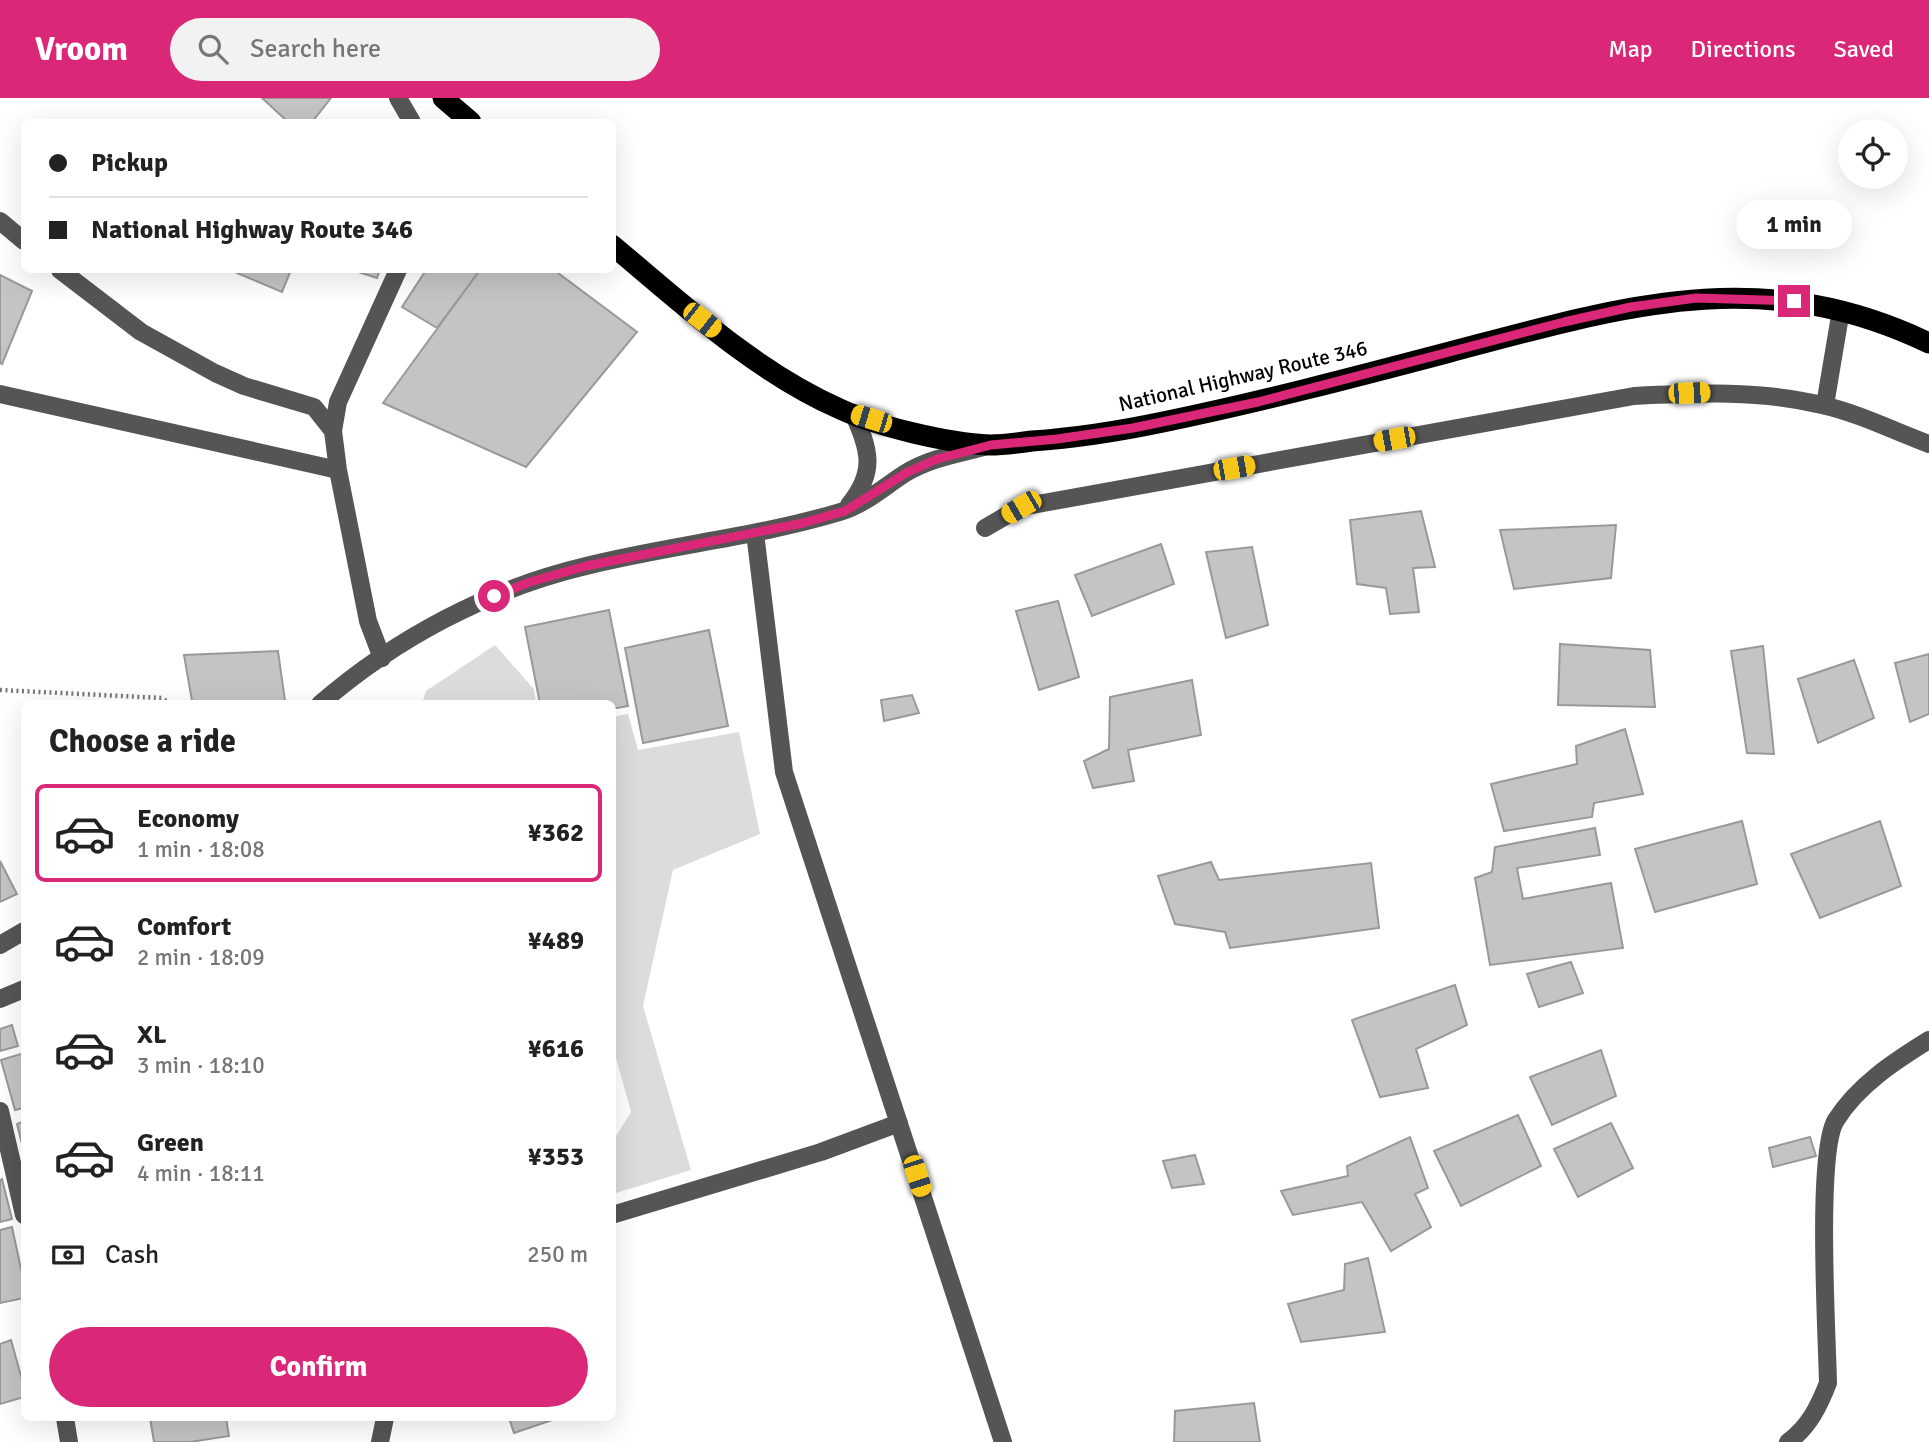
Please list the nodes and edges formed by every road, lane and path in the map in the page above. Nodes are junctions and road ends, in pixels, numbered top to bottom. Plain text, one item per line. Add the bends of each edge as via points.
1 (398, 98) edge
2 (443, 98) edge
3 (410, 119) edge
4 (468, 119) edge
5 (0, 221) edge
6 (21, 238) edge
7 (616, 247) edge
8 (64, 273) edge
9 (397, 273) edge
10 (1840, 310) junction
11 (1929, 343) edge
12 (0, 394) edge
13 (1825, 405) junction
14 (853, 414) junction
15 (333, 431) junction
16 (1929, 444) edge
17 (991, 445) junction
18 (338, 470) junction
19 (845, 511) junction
20 (985, 528) dead end
21 (755, 533) junction
22 (382, 657) junction
23 (0, 690) edge
24 (165, 700) edge
25 (325, 700) edge
26 (21, 933) edge
27 (0, 945) edge
28 (21, 990) edge
29 (0, 999) edge
30 (1929, 1040) edge
31 (0, 1111) edge
32 (891, 1126) junction
33 (21, 1202) edge
34 (616, 1214) edge
35 (66, 1421) edge
36 (384, 1421) edge
37 (69, 1442) edge
38 (380, 1442) edge
39 (1003, 1442) edge
40 (1788, 1442) edge

1 - 3 street
2 - 4 highway
5 - 6 street
7 - 14 highway, National Highway Route 346 via 743,351
8 - 15 street via 141,332 224,378 314,407
9 - 15 street via 338,402
10 - 11 highway, National Highway Route 346
10 - 13 street
10 - 17 highway, National Highway Route 346 via 1756,298 1696,298 1631,307 1258,402 1133,428
12 - 18 street
13 - 16 street
13 - 20 street via 1717,392 1634,396 1021,507
14 - 17 highway, National Highway Route 346 via 936,438
14 - 19 street via 869,469
15 - 18 street
17 - 19 street via 937,459 906,473
18 - 22 street via 368,621
19 - 21 street
21 - 22 street via 586,566 530,582 476,603
21 - 32 street via 785,772
22 - 25 street
23 - 24 path
26 - 27 street
28 - 29 street
30 - 40 street via 1861,1090 1834,1122 1825,1165 1828,1382 1817,1410
31 - 33 street
32 - 34 street
32 - 39 street
35 - 37 street
36 - 38 street

